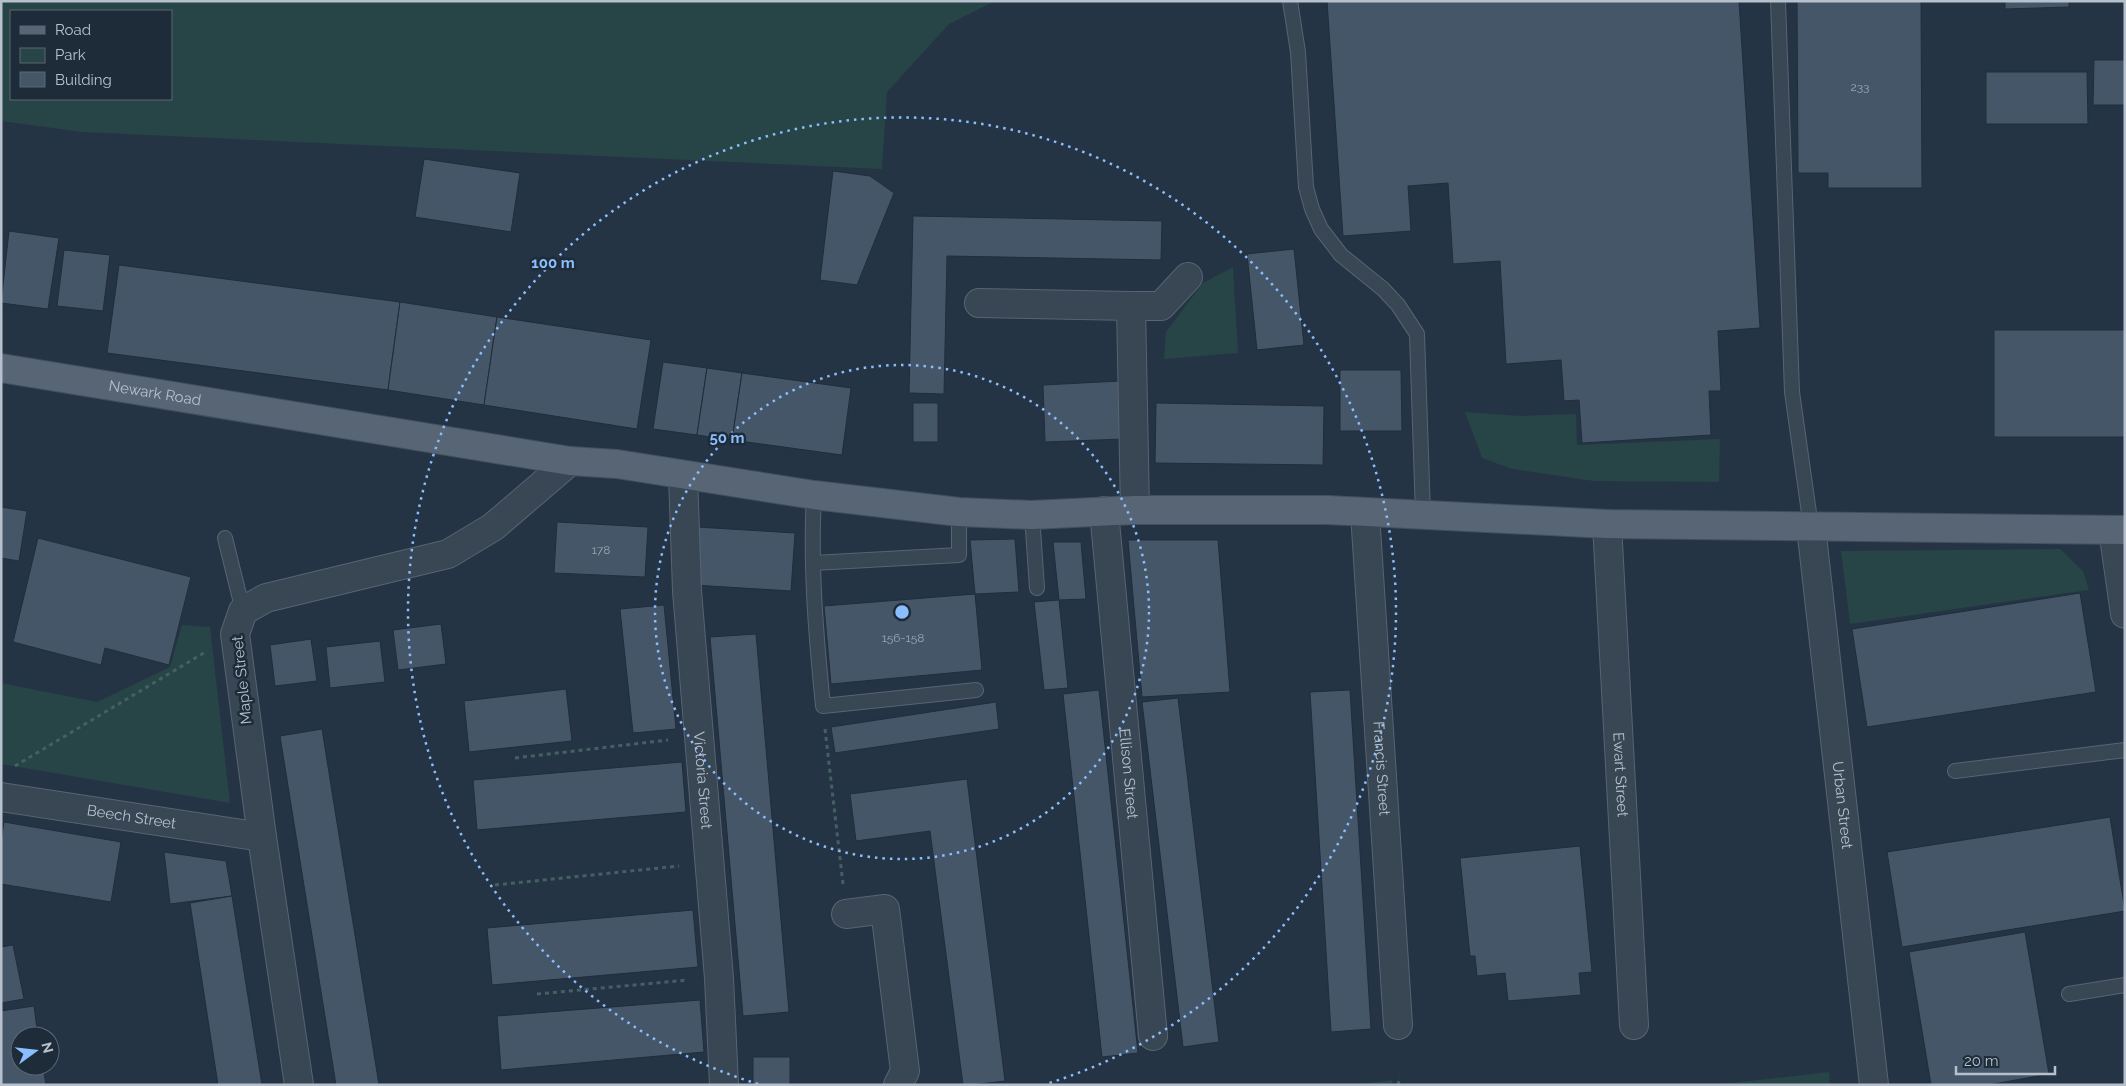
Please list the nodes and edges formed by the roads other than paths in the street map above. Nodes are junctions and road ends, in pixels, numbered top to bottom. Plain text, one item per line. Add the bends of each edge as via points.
1 (1290, 1) edge
2 (1778, 1) edge
3 (1188, 277) dead end
4 (979, 303) dead end
5 (1131, 306) junction
6 (1, 368) edge
7 (570, 461) junction
8 (684, 475) junction
9 (814, 494) junction
10 (1135, 510) junction
11 (1104, 511) junction
12 (959, 512) junction
13 (1365, 514) junction
14 (1032, 515) junction
15 (1423, 515) junction
16 (1608, 524) junction
17 (1812, 526) junction
18 (2119, 530) edge
19 (225, 538) dead end
20 (813, 563) junction
21 (1037, 588) dead end
22 (2125, 614) edge
23 (239, 623) junction
24 (976, 690) dead end
25 (2125, 750) edge
26 (1954, 771) dead end
27 (1, 797) edge
28 (262, 838) junction
29 (846, 914) road end
30 (2125, 985) edge
31 (2069, 994) dead end
32 (1398, 1025) dead end
33 (1634, 1025) dead end
34 (1153, 1036) dead end
35 (299, 1085) edge
36 (724, 1085) edge
37 (898, 1085) edge
38 (1874, 1085) edge

1 - 15 lane via 1298,52 1306,187 1312,209 1321,229 1341,255 1383,289 1417,334
2 - 17 lane via 1792,392
3 - 5 street via 1161,306
4 - 5 street
5 - 10 street
6 - 7 main road, Newark Road
7 - 8 main road, Newark Road via 617,464
7 - 23 street via 494,527 448,554 266,598
8 - 9 main road, Newark Road
8 - 36 street, Victoria Street via 687,591 719,978
9 - 12 main road, Newark Road
9 - 20 lane
10 - 11 main road, Newark Road
10 - 13 main road, Newark Road via 1328,510
11 - 14 main road, Newark Road
11 - 34 street, Ellison Street
12 - 14 main road, Newark Road
12 - 20 lane via 959,555
13 - 15 main road, Newark Road
13 - 32 street, Francis Street
14 - 21 lane
15 - 16 main road, Newark Road
16 - 17 main road, Newark Road
16 - 33 street, Ewart Street
17 - 18 main road, Newark Road
17 - 38 street, Urban Street
18 - 22 street
19 - 23 lane
20 - 24 lane via 812,596 823,706
23 - 28 street, Maple Street
25 - 26 lane
27 - 28 street, Beech Street
28 - 35 street, Maple Street
29 - 37 street via 884,909 905,1071
30 - 31 lane

